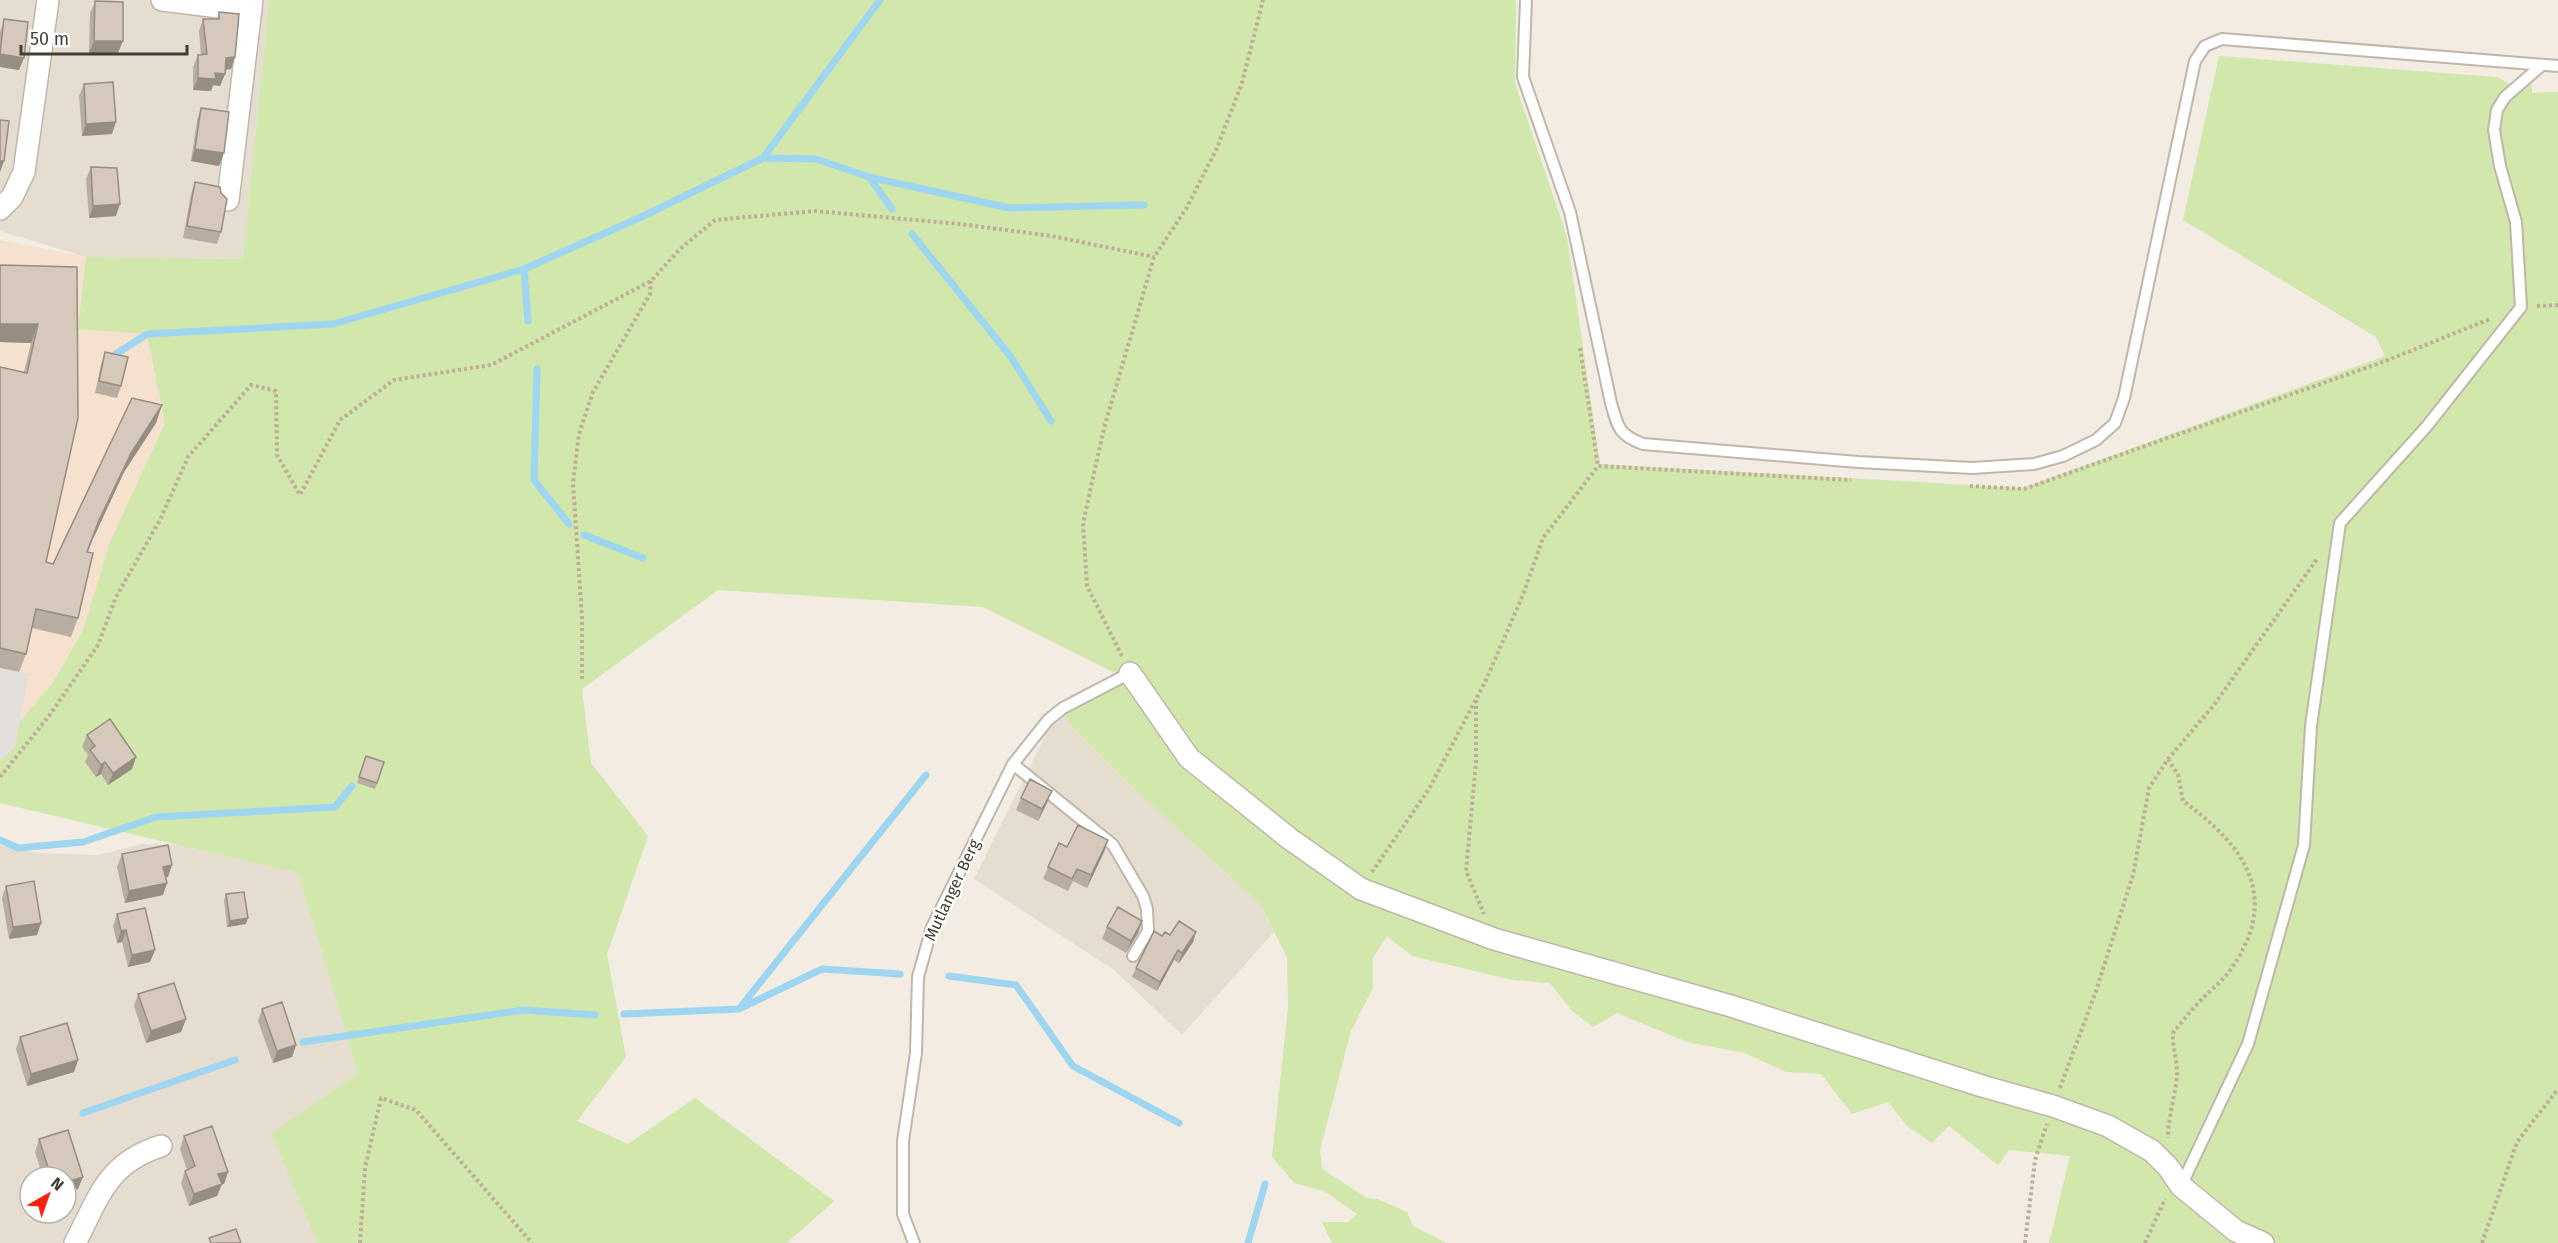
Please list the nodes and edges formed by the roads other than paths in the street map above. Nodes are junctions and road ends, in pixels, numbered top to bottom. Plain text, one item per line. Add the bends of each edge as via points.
1 (48, 0) edge
2 (162, 0) edge
3 (1526, 0) edge
4 (252, 6) edge
5 (2542, 65) junction
6 (2558, 66) edge
7 (228, 200) edge
8 (0, 209) edge
9 (1130, 673) joint
10 (1013, 764) junction
11 (1133, 956) dead end
12 (161, 1146) dead end
13 (2181, 1186) junction
14 (75, 1243) edge
15 (914, 1243) edge
16 (2263, 1243) edge

1 - 8 street via 24,172
2 - 4 street
3 - 5 lane via 1522,77 1570,212 1611,404 1625,437 1643,444 1858,462 1972,468 2034,464 2063,456 2096,440 2115,423 2124,398 2195,61 2205,46 2222,39
4 - 7 street
5 - 6 lane
5 - 13 lane via 2505,97 2497,110 2494,130 2516,222 2521,307 2427,426 2340,523 2311,726 2304,845 2248,1044
9 - 10 lane, Mutlanger Berg via 1063,708 1048,720
9 - 13 street via 1189,758 1290,839 1361,889 1494,939 1731,1006 2108,1126 2152,1151
10 - 11 lane via 1113,845 1147,909 1148,931
10 - 15 lane, Mutlanger Berg via 932,927 918,977 916,1053 903,1141 903,1214
12 - 14 street via 136,1154 111,1175
13 - 16 street via 2236,1231

